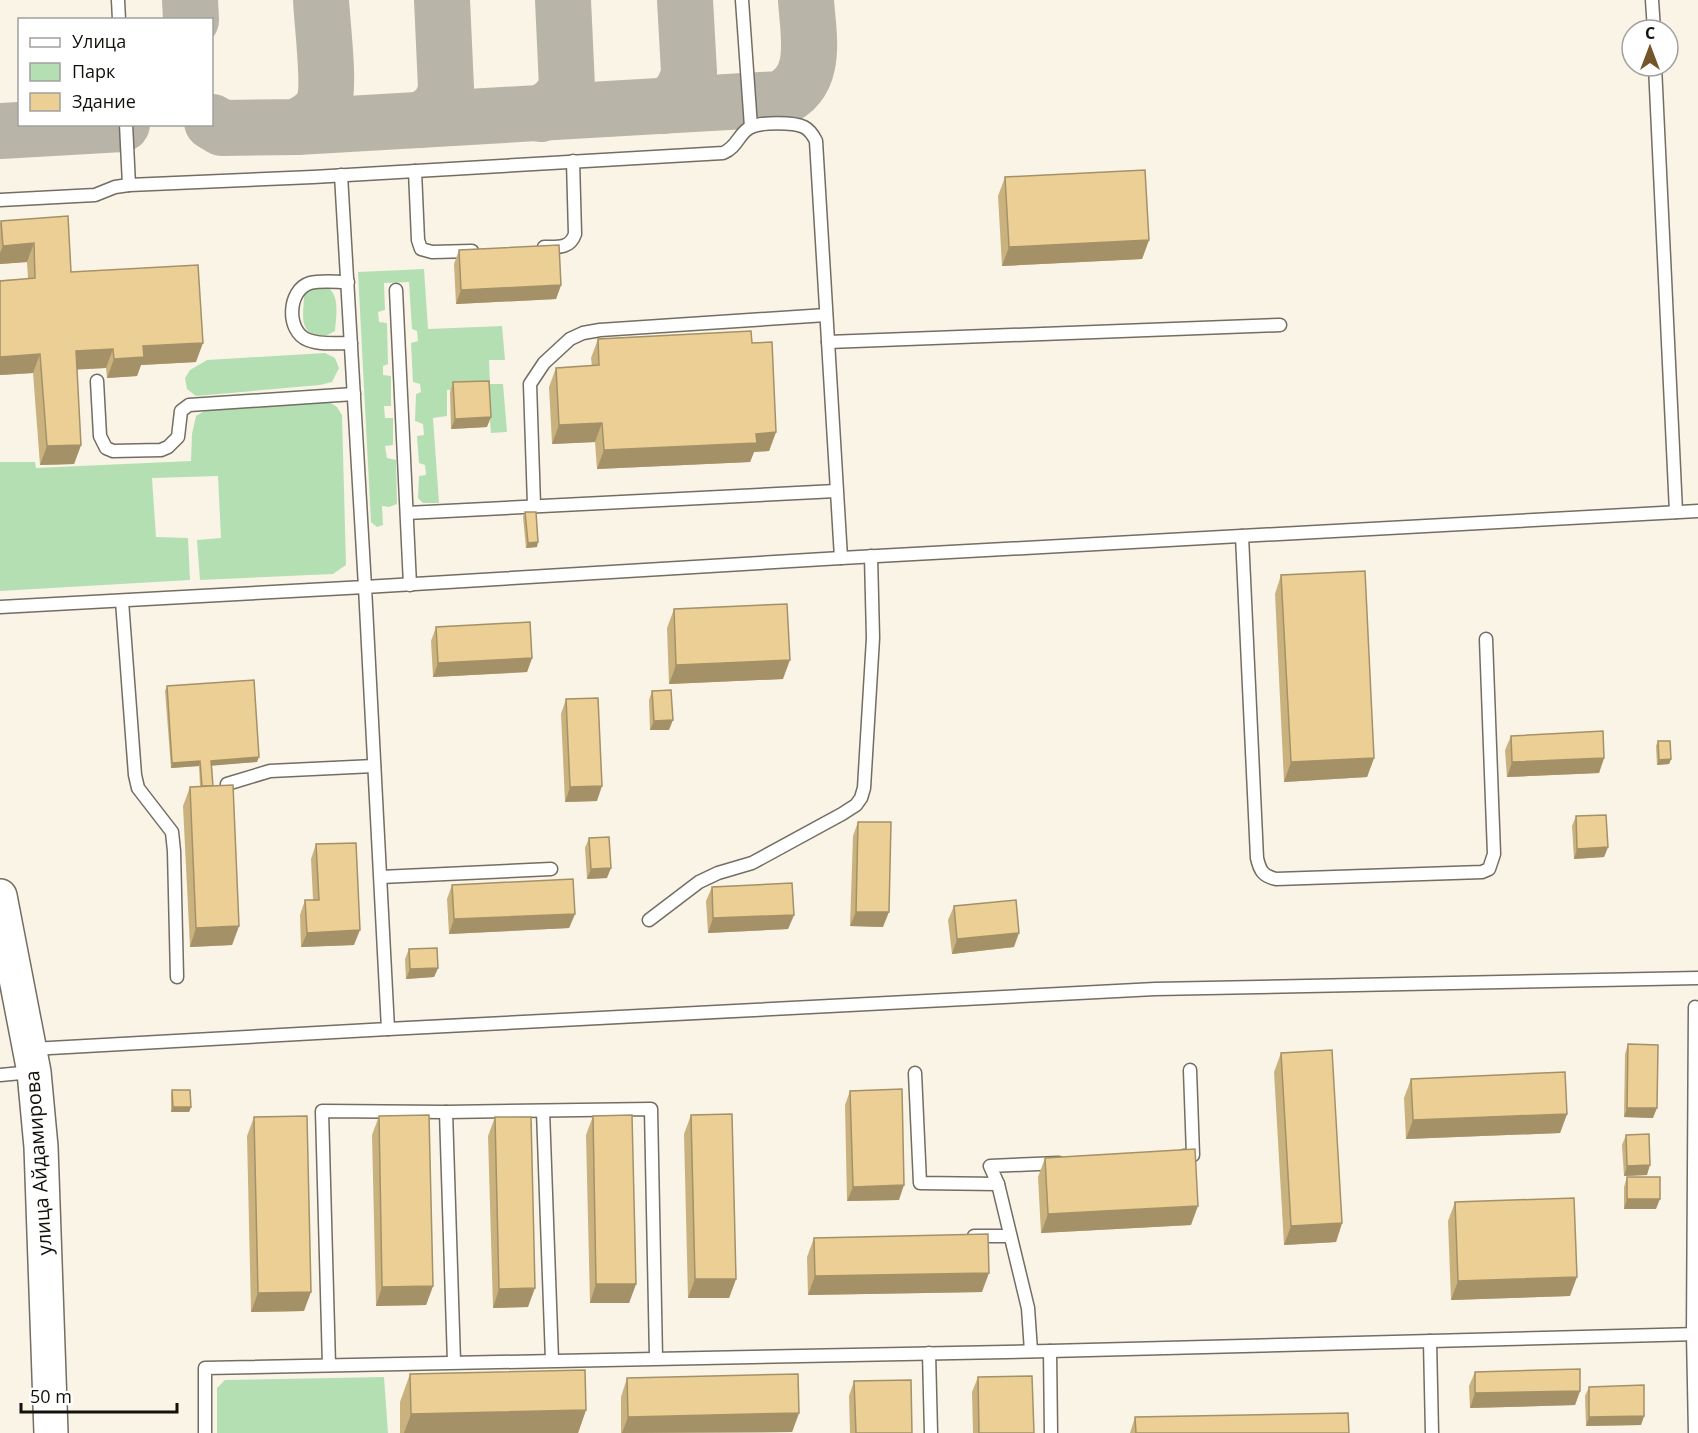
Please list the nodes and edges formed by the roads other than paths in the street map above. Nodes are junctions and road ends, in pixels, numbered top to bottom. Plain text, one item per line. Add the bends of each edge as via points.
1 (118, 0) edge
2 (742, 0) edge
3 (1652, 0) edge
4 (119, 18) edge
5 (1653, 18) edge
6 (1656, 78) edge
7 (126, 126) edge
8 (751, 127) junction
9 (573, 160) junction
10 (415, 171) junction
11 (341, 175) junction
12 (129, 185) junction
13 (0, 200) edge
14 (527, 248) edge
15 (480, 250) edge
16 (348, 282) junction
17 (396, 290) dead end
18 (826, 315) junction
19 (1280, 325) dead end
20 (828, 342) junction
21 (351, 343) junction
22 (97, 381) dead end
23 (354, 394) junction
24 (836, 490) junction
25 (534, 505) junction
26 (1698, 511) edge
27 (1676, 512) junction
28 (407, 513) junction
29 (1242, 537) junction
30 (871, 556) junction
31 (841, 558) junction
32 (410, 585) junction
33 (365, 587) junction
34 (122, 601) junction
35 (0, 607) edge
36 (1486, 639) dead end
37 (374, 766) junction
38 (227, 784) edge
39 (551, 869) dead end
40 (381, 877) junction
41 (0, 896) edge
42 (649, 920) dead end
43 (177, 977) dead end
44 (1698, 978) edge
45 (1695, 1007) dead end
46 (388, 1029) junction
47 (32, 1060) junction
48 (1190, 1070) dead end
49 (915, 1073) dead end
50 (0, 1075) edge
51 (543, 1111) junction
52 (446, 1112) junction
53 (1696, 1118) edge
54 (1169, 1157) edge
55 (1074, 1162) edge
56 (998, 1184) junction
57 (962, 1236) edge
58 (1009, 1236) junction
59 (1696, 1334) edge
60 (1430, 1341) junction
61 (1031, 1351) junction
62 (1050, 1351) junction
63 (928, 1353) junction
64 (656, 1358) junction
65 (552, 1360) junction
66 (454, 1362) junction
67 (329, 1365) junction
68 (51, 1433) edge
69 (206, 1433) edge
70 (930, 1433) edge
71 (1051, 1433) edge
72 (1432, 1433) edge
73 (1695, 1433) edge

1 - 4 lane
2 - 8 lane
3 - 5 lane
6 - 27 lane
7 - 12 lane
8 - 9 lane via 733,148 723,153
8 - 18 lane via 795,124 805,127 816,141
9 - 10 lane
9 - 14 lane via 573,239 563,246
10 - 11 lane
10 - 15 lane via 421,249
11 - 12 lane
11 - 16 lane
12 - 13 lane via 95,195
16 - 21 lane
16 - 21 lane via 309,283 299,290 293,304 294,325 308,340
17 - 28 lane
18 - 20 lane
18 - 25 lane via 600,330 570,339 544,363 530,384
19 - 20 lane
20 - 24 lane
21 - 23 lane
22 - 23 lane via 100,436 109,450 121,453 168,447 178,437 182,411 189,405
23 - 33 lane
24 - 25 lane
24 - 31 lane
25 - 28 lane
26 - 27 lane
27 - 29 lane
28 - 32 lane
29 - 30 lane
29 - 36 lane via 1257,858 1266,877 1489,869 1494,854
30 - 31 lane
30 - 42 lane via 871,694 861,798 842,814 752,863 699,882
31 - 32 lane
32 - 33 lane
33 - 34 lane
33 - 37 lane
34 - 35 lane
34 - 43 lane via 136,781 172,832
37 - 38 lane via 270,771
37 - 40 lane
39 - 40 lane
40 - 46 lane
41 - 47 main road, улица Айдамирова
44 - 46 lane via 1155,989
45 - 53 lane
46 - 47 lane
47 - 50 lane
47 - 68 main road, улица Айдамирова via 41,1148
48 - 54 lane via 1193,1155
49 - 56 lane via 920,1183
51 - 52 lane
51 - 64 lane via 651,1109
51 - 65 lane
52 - 66 lane
52 - 67 lane via 322,1111
53 - 59 lane
55 - 56 lane via 990,1166
56 - 58 lane
57 - 58 lane
58 - 61 lane via 1028,1308
59 - 60 lane
59 - 73 lane
60 - 62 lane
60 - 72 lane
61 - 62 lane
61 - 63 lane
62 - 71 lane
63 - 64 lane
63 - 70 lane
64 - 65 lane
65 - 66 lane
66 - 67 lane
67 - 69 lane via 205,1368

